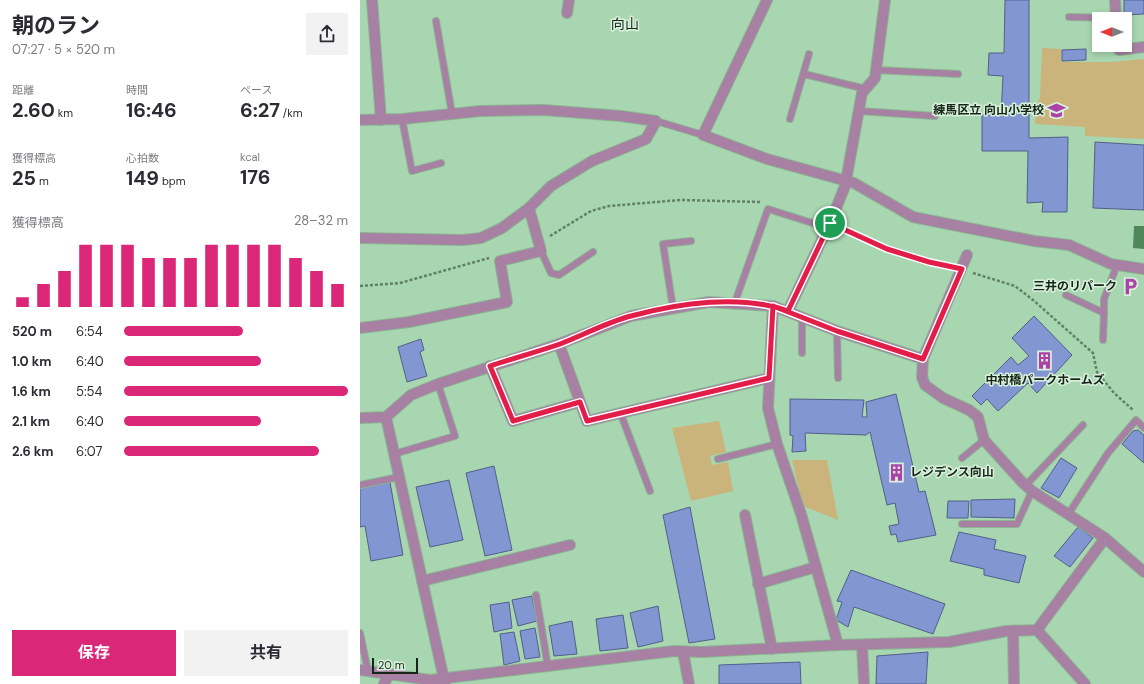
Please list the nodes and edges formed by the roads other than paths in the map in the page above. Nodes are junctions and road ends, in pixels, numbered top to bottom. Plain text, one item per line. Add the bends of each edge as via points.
1 (372, 0) edge
2 (569, 0) edge
3 (767, 0) edge
4 (885, 0) edge
5 (1115, 0) edge
6 (1116, 12) edge
7 (567, 13) dead end
8 (1069, 17) dead end
9 (1092, 17) edge
10 (436, 21) dead end
11 (1144, 47) edge
12 (1132, 48) edge
13 (809, 54) dead end
14 (876, 70) junction
15 (804, 74) junction
16 (958, 74) dead end
17 (866, 89) junction
18 (858, 111) junction
19 (452, 114) junction
20 (935, 116) dead end
21 (402, 119) junction
22 (360, 120) edge
23 (381, 120) junction
24 (790, 120) dead end
25 (656, 121) junction
26 (703, 135) junction
27 (441, 163) dead end
28 (846, 181) junction
29 (529, 208) junction
30 (829, 225) junction
31 (360, 238) edge
32 (691, 241) dead end
33 (540, 247) junction
34 (593, 252) dead end
35 (968, 255) dead end
36 (1117, 265) junction
37 (1144, 269) edge
38 (1066, 295) dead end
39 (735, 302) junction
40 (773, 306) junction
41 (673, 308) junction
42 (788, 311) junction
43 (1104, 314) junction
44 (802, 317) junction
45 (360, 328) edge
46 (837, 331) junction
47 (1102, 340) dead end
48 (559, 344) junction
49 (802, 353) dead end
50 (923, 359) junction
51 (490, 366) junction
52 (769, 378) junction
53 (838, 378) dead end
54 (438, 384) junction
55 (580, 402) junction
56 (620, 412) junction
57 (386, 417) junction
58 (360, 418) edge
59 (1083, 425) dead end
60 (1144, 428) edge
61 (984, 440) junction
62 (777, 444) junction
63 (394, 454) junction
64 (962, 458) dead end
65 (718, 459) dead end
66 (399, 477) junction
67 (360, 485) edge
68 (1029, 488) junction
69 (650, 491) dead end
70 (1069, 513) junction
71 (745, 515) dead end
72 (962, 524) dead end
73 (1105, 538) junction
74 (570, 545) dead end
75 (816, 567) junction
76 (1144, 572) edge
77 (422, 581) junction
78 (758, 584) junction
79 (536, 594) dead end
80 (1037, 630) junction
81 (1013, 631) junction
82 (360, 633) edge
83 (838, 645) junction
84 (862, 645) junction
85 (772, 649) junction
86 (683, 652) junction
87 (548, 667) junction
88 (364, 671) edge
89 (389, 674) junction
90 (444, 682) edge
91 (384, 684) edge
92 (689, 684) edge
93 (864, 684) edge
94 (1014, 684) edge
95 (1085, 684) edge

1 - 23 street
2 - 7 street
3 - 26 street
4 - 14 street
5 - 6 street
8 - 9 lane
10 - 19 lane
11 - 12 street
13 - 15 lane
14 - 16 lane
14 - 17 street via 875,78
15 - 17 lane
15 - 24 lane
17 - 18 street via 862,93
18 - 20 lane
18 - 28 street
19 - 21 street
19 - 25 street via 544,110
21 - 23 street
21 - 27 lane via 412,171
22 - 23 street
25 - 26 lane
25 - 29 street via 646,138 592,161 551,186
26 - 28 street via 767,159
28 - 30 street
28 - 36 street via 854,183 913,217 1027,240 1069,245
29 - 31 street via 502,228 481,238
29 - 33 street
30 - 39 lane via 768,210
30 - 42 street
32 - 41 lane via 663,244
33 - 34 lane via 551,273 559,275
33 - 45 street via 500,261 507,302 409,322
35 - 50 street
36 - 37 street
36 - 43 lane via 1104,299
38 - 43 lane
39 - 40 street
39 - 41 street via 709,302
40 - 42 street
40 - 52 street
41 - 48 street via 631,316
42 - 44 street
43 - 47 lane
44 - 46 street
44 - 49 lane
46 - 50 street
46 - 53 lane
48 - 51 street
48 - 55 street
50 - 61 street via 922,377 925,385 978,417
51 - 54 street
51 - 55 street via 513,421
52 - 56 street
52 - 62 street via 768,408
54 - 57 street via 411,395
54 - 63 lane via 455,436
55 - 56 street via 587,421
56 - 69 lane
57 - 58 street
57 - 63 street
59 - 68 lane
60 - 70 lane via 1136,420 1108,453
61 - 64 lane
61 - 68 street
62 - 65 lane
62 - 75 street
63 - 66 street
66 - 67 lane
66 - 77 street
68 - 70 street
68 - 72 lane via 1017,524
70 - 73 street
71 - 78 street
73 - 76 street
73 - 80 street
74 - 77 street
75 - 78 street
75 - 83 street
77 - 90 street
78 - 85 street
79 - 87 lane
80 - 81 street
80 - 95 street
81 - 84 street via 949,642
81 - 94 street
82 - 88 lane
83 - 84 street
83 - 85 street
84 - 93 street
85 - 86 street
86 - 87 street
86 - 92 street
87 - 90 street
88 - 89 street
89 - 90 street
89 - 91 street

